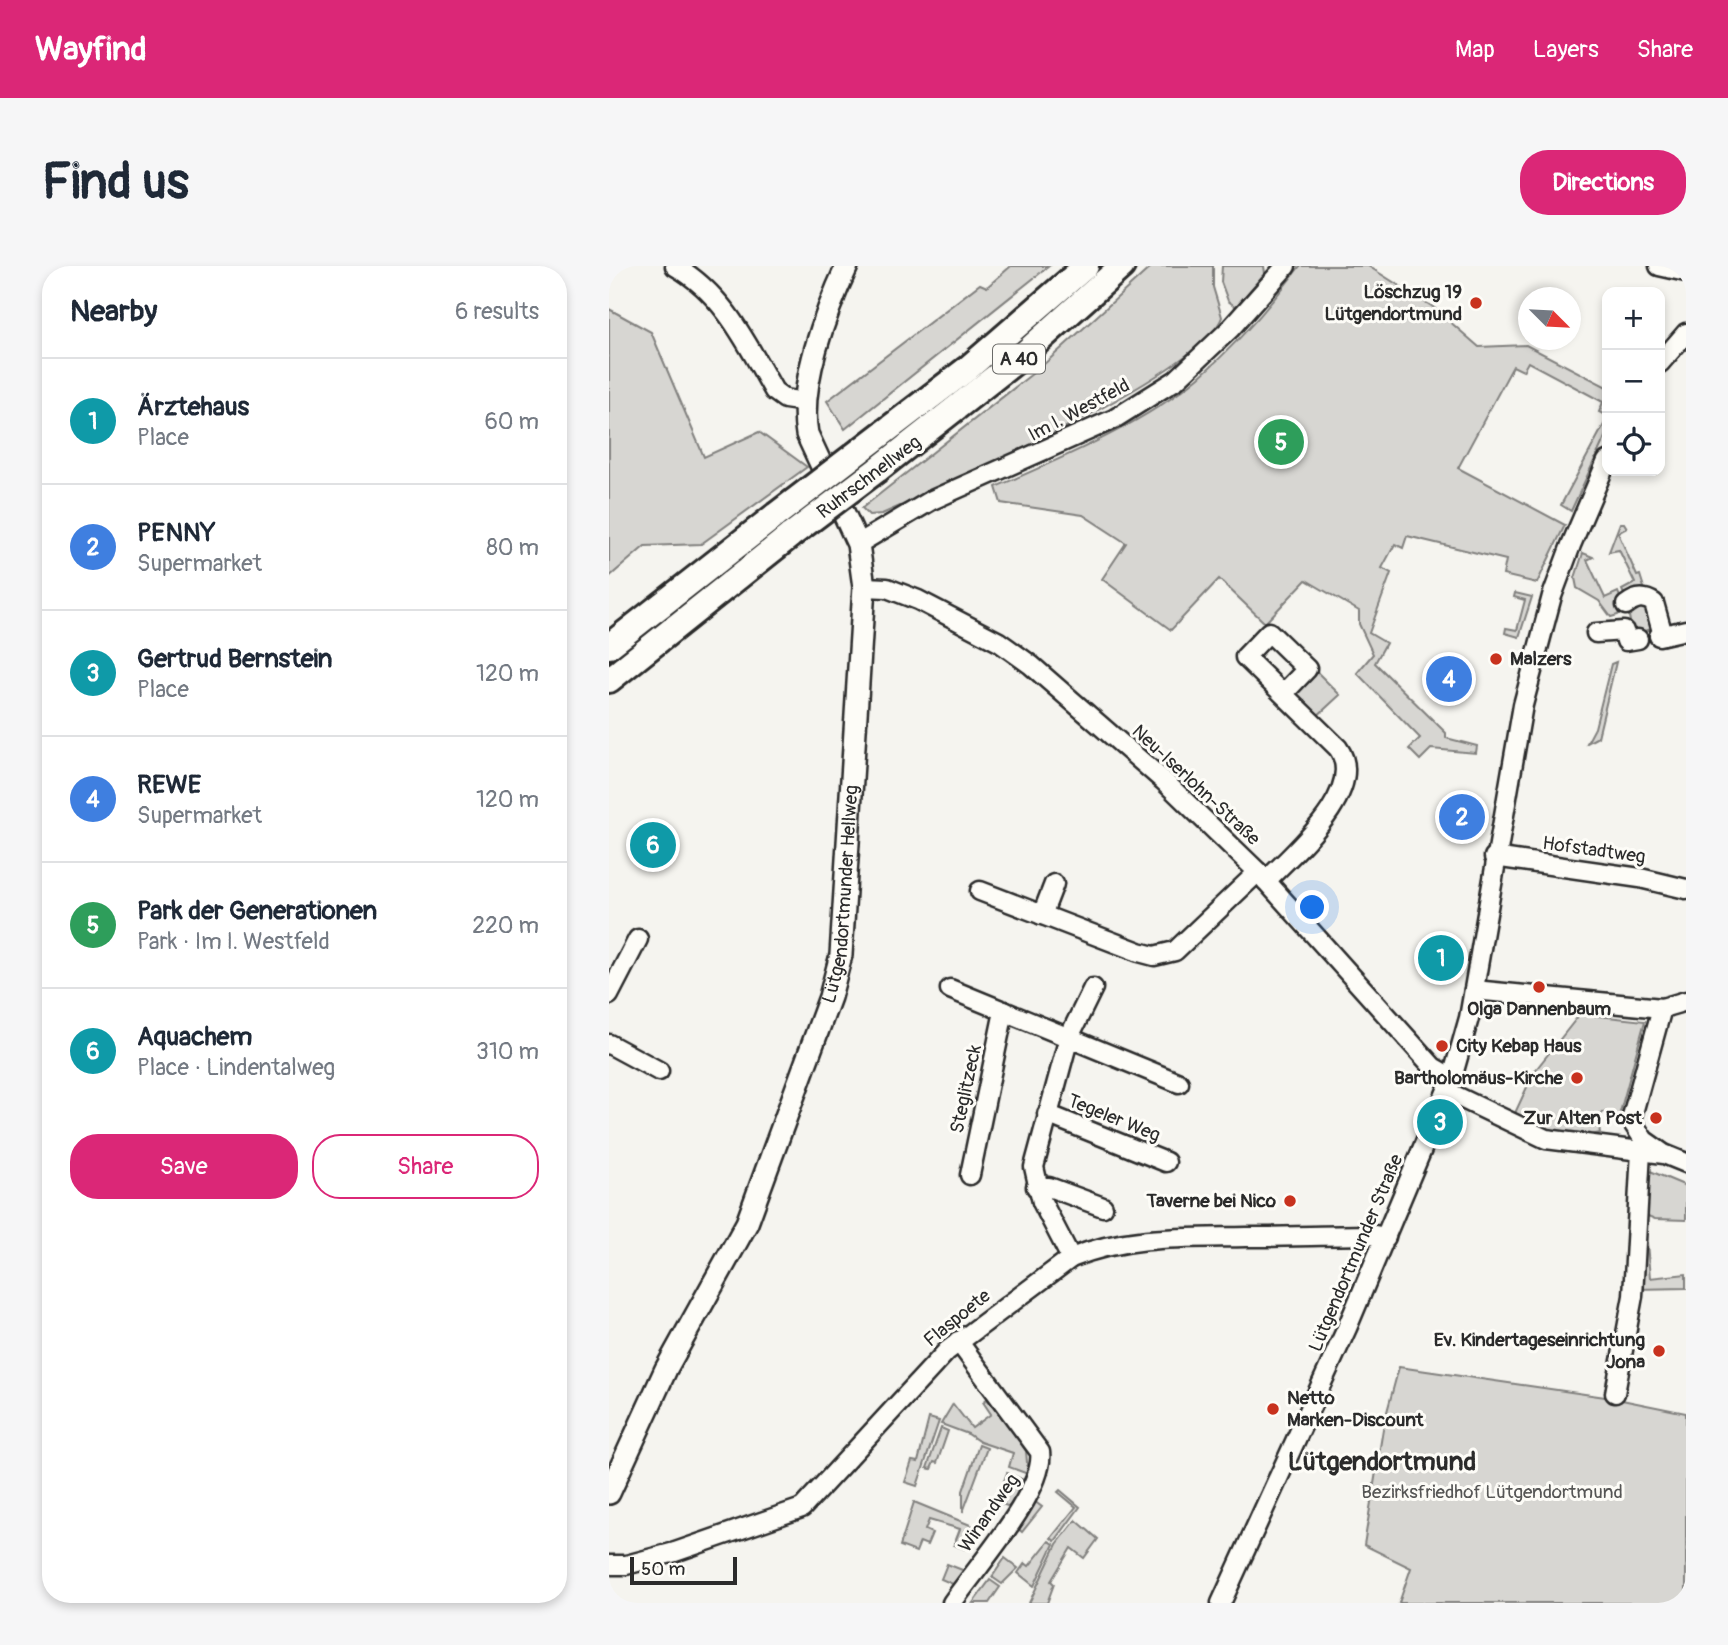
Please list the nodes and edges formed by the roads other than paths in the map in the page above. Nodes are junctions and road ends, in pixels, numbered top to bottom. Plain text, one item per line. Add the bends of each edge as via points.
1 (675, 266) edge
2 (847, 266) edge
3 (1086, 266) edge
4 (1122, 266) edge
5 (1286, 266) edge
6 (1659, 266) edge
7 (1686, 272) edge
8 (1686, 333) edge
9 (1665, 357) edge
10 (805, 402) junction
11 (1602, 473) edge
12 (858, 544) junction
13 (695, 577) junction
14 (864, 587) junction
15 (609, 621) edge
16 (1686, 630) edge
17 (1596, 633) dead end
18 (609, 646) edge
19 (609, 680) edge
20 (1283, 694) dead end
21 (1494, 857) junction
22 (1262, 877) junction
23 (1054, 884) dead end
24 (1686, 889) edge
25 (980, 891) dead end
26 (1042, 915) junction
27 (638, 939) dead end
28 (1093, 988) dead end
29 (950, 989) dead end
30 (1474, 990) junction
31 (609, 995) edge
32 (1686, 1002) edge
33 (1662, 1008) junction
34 (1004, 1011) junction
35 (1069, 1037) junction
36 (609, 1044) edge
37 (659, 1071) dead end
38 (1179, 1083) dead end
39 (1450, 1085) junction
40 (1047, 1114) junction
41 (1631, 1120) junction
42 (1591, 1146) junction
43 (1641, 1151) junction
44 (1664, 1154) junction
45 (1166, 1162) dead end
46 (1686, 1163) edge
47 (970, 1175) dead end
48 (1036, 1186) junction
49 (1103, 1207) dead end
50 (1386, 1237) junction
51 (1071, 1258) junction
52 (958, 1341) junction
53 (1615, 1393) dead end
54 (609, 1493) edge
55 (609, 1565) edge
56 (952, 1603) edge
57 (1221, 1603) edge

1 - 10 street via 728,312 773,391
2 - 10 main road, Lütgendortmunder Hellweg via 822,330
3 - 13 highway, Ruhrschnellweg / A 40, bridge via 967,369
4 - 19 highway, Ruhrschnellweg / A 40, bridge via 1017,360
5 - 12 street, Im I. Westfeld via 1176,380 1114,419 932,500
6 - 7 street
8 - 9 street
10 - 12 main road, Lütgendortmunder Hellweg via 807,434
11 - 21 street, Lütgendortmunder Straße via 1544,624 1523,705
12 - 14 main road, Lütgendortmunder Hellweg
13 - 15 highway via 657,601
13 - 18 highway, Ruhrschnellweg / A 40
14 - 22 street, Neu-Iserlohn-Straße via 903,594 1016,652 1164,781
14 - 54 main road, Lütgendortmunder Hellweg via 846,911 834,985 747,1223 666,1369
16 - 17 street via 1661,636 1654,603 1634,598 1624,600 1622,620 1631,635
20 - 22 street via 1338,748 1346,759 1347,776 1326,819
21 - 24 street, Hofstadtweg
21 - 30 street, Lütgendortmunder Straße
22 - 26 street via 1164,956 1139,952
22 - 39 street, Neu-Iserlohn-Straße
23 - 26 street
25 - 26 street
27 - 31 street
28 - 35 street
29 - 34 street
30 - 33 street
30 - 39 street, Lütgendortmunder Straße
32 - 33 street
33 - 41 street
34 - 35 street
34 - 47 street, Steglitzeck
35 - 38 street
35 - 40 street
36 - 37 street
39 - 42 street, Neu-Iserlohn-Straße via 1546,1139
39 - 50 street, Lütgendortmunder Straße
40 - 45 street, Tegeler Weg
40 - 48 street via 1034,1167
41 - 42 street via 1619,1140
41 - 44 street via 1644,1140
42 - 43 street, Neu-Iserlohn-Straße
43 - 44 street, Neu-Iserlohn-Straße
43 - 53 street via 1633,1296
44 - 46 street
48 - 49 street
48 - 51 street
50 - 51 street, Flaspoete via 1172,1238 1132,1241
50 - 57 street, Lütgendortmunder Straße
51 - 52 street, Flaspoete
52 - 55 street, Flaspoete via 802,1508 662,1556
52 - 56 street, Winandweg via 1040,1452 1042,1464 1031,1493

